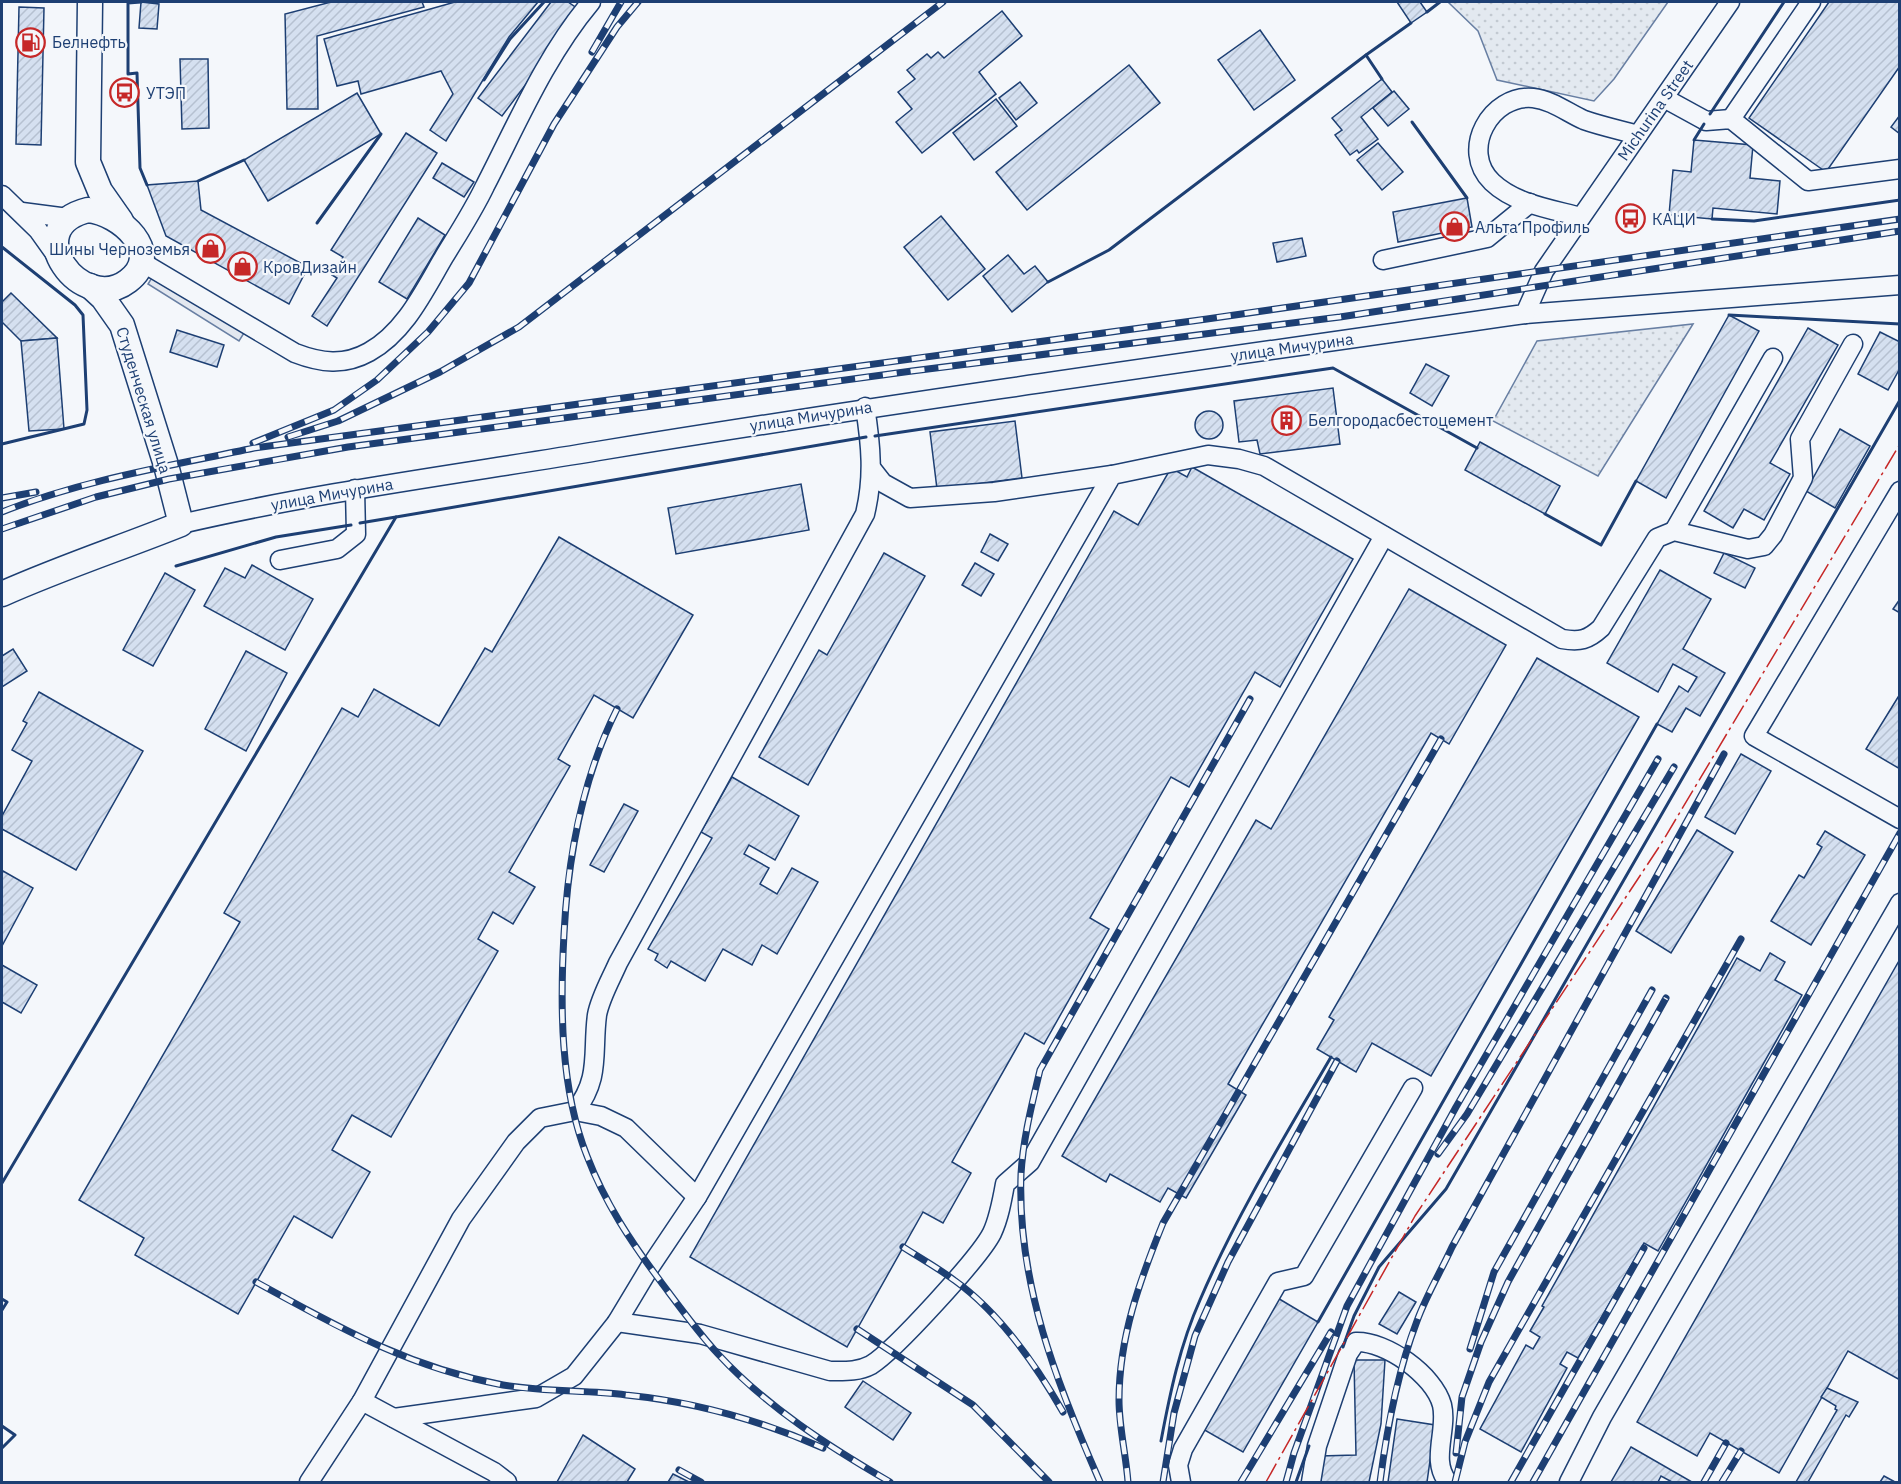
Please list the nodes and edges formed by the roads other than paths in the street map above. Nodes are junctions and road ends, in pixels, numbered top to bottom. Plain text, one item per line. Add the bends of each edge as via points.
1 (90, 2) edge
2 (591, 2) edge
3 (1730, 2) edge
4 (1811, 2) edge
5 (1664, 98) junction
6 (1731, 119) junction
7 (1638, 135) junction
8 (88, 162) junction
9 (1899, 169) edge
10 (2, 195) edge
11 (1530, 203) junction
12 (22, 212) junction
13 (70, 217) junction
14 (1581, 218) junction
15 (122, 222) junction
16 (58, 259) junction
17 (1383, 260) dead end
18 (134, 272) junction
19 (1899, 285) edge
20 (90, 286) junction
21 (1525, 314) junction
22 (122, 325) junction
23 (1853, 344) dead end
24 (1773, 358) dead end
25 (865, 407) junction
26 (872, 468) junction
27 (1112, 475) junction
28 (355, 489) junction
29 (1899, 491) edge
30 (181, 524) junction
31 (1674, 531) junction
32 (1384, 536) junction
33 (280, 560) dead end
34 (2, 594) edge
35 (1899, 819) edge
36 (1899, 903) edge
37 (1413, 1088) dead end
38 (575, 1111) junction
39 (697, 1197) junction
40 (617, 1323) junction
41 (362, 1401) junction
42 (394, 1418) junction
43 (309, 1482) edge
44 (507, 1482) edge
45 (1181, 1482) edge
46 (1311, 1482) edge
47 (1448, 1482) edge
48 (1569, 1482) edge

1 - 8 main road
2 - 18 street via 546,64 484,189 416,306 394,332 362,355 346,361 320,362 295,353 251,327
3 - 5 street, Michurina Street
4 - 6 street
5 - 6 street via 1706,121
5 - 7 street, Michurina Street
6 - 9 street via 1808,181
7 - 11 street via 1584,120 1534,98 1515,100 1497,109 1484,124 1480,162 1490,180 1504,192
7 - 14 street, Michurina Street
8 - 13 main road
8 - 15 main road via 100,191
10 - 12 street
11 - 14 street
11 - 17 street via 1487,238
12 - 13 street
12 - 16 street
13 - 15 main road via 88,210 100,211
13 - 16 main road via 57,239
14 - 21 street via 1544,271
15 - 18 main road via 137,240
16 - 20 main road via 63,269
18 - 20 main road via 112,289
18 - 22 main road
19 - 21 street, улица Мичурина
20 - 22 main road, Студенческая улица
21 - 25 street, улица Мичурина
22 - 30 main road, Студенческая улица
23 - 31 street via 1800,439 1803,478 1764,546 1748,549
24 - 31 street
25 - 26 street
25 - 28 street, улица Мичурина
26 - 27 street via 883,483 910,498 994,492
26 - 38 street via 865,514 856,532 618,963 597,1013 594,1074
27 - 32 street via 1208,455 1239,459 1264,466
27 - 39 street
28 - 30 street, улица Мичурина
28 - 33 street via 356,534 337,549
29 - 35 street via 1754,736
30 - 34 main road, улица Мичурина
31 - 32 street via 1657,538 1601,628 1592,637 1578,642 1562,639
32 - 40 street via 1034,1157 1005,1184 1001,1210 982,1250 890,1349 868,1366 848,1372 830,1371 700,1334
36 - 48 street via 1602,1417
37 - 45 street via 1304,1276 1278,1282 1183,1449 1178,1465
38 - 39 street via 601,1116 626,1128
38 - 41 street via 540,1118 516,1142 461,1219
39 - 40 street
40 - 42 street via 574,1376 536,1398
41 - 42 street
41 - 43 street
42 - 44 street
46 - 47 street via 1317,1446 1348,1354 1356,1342 1370,1341 1404,1359 1430,1384 1442,1405 1440,1458

